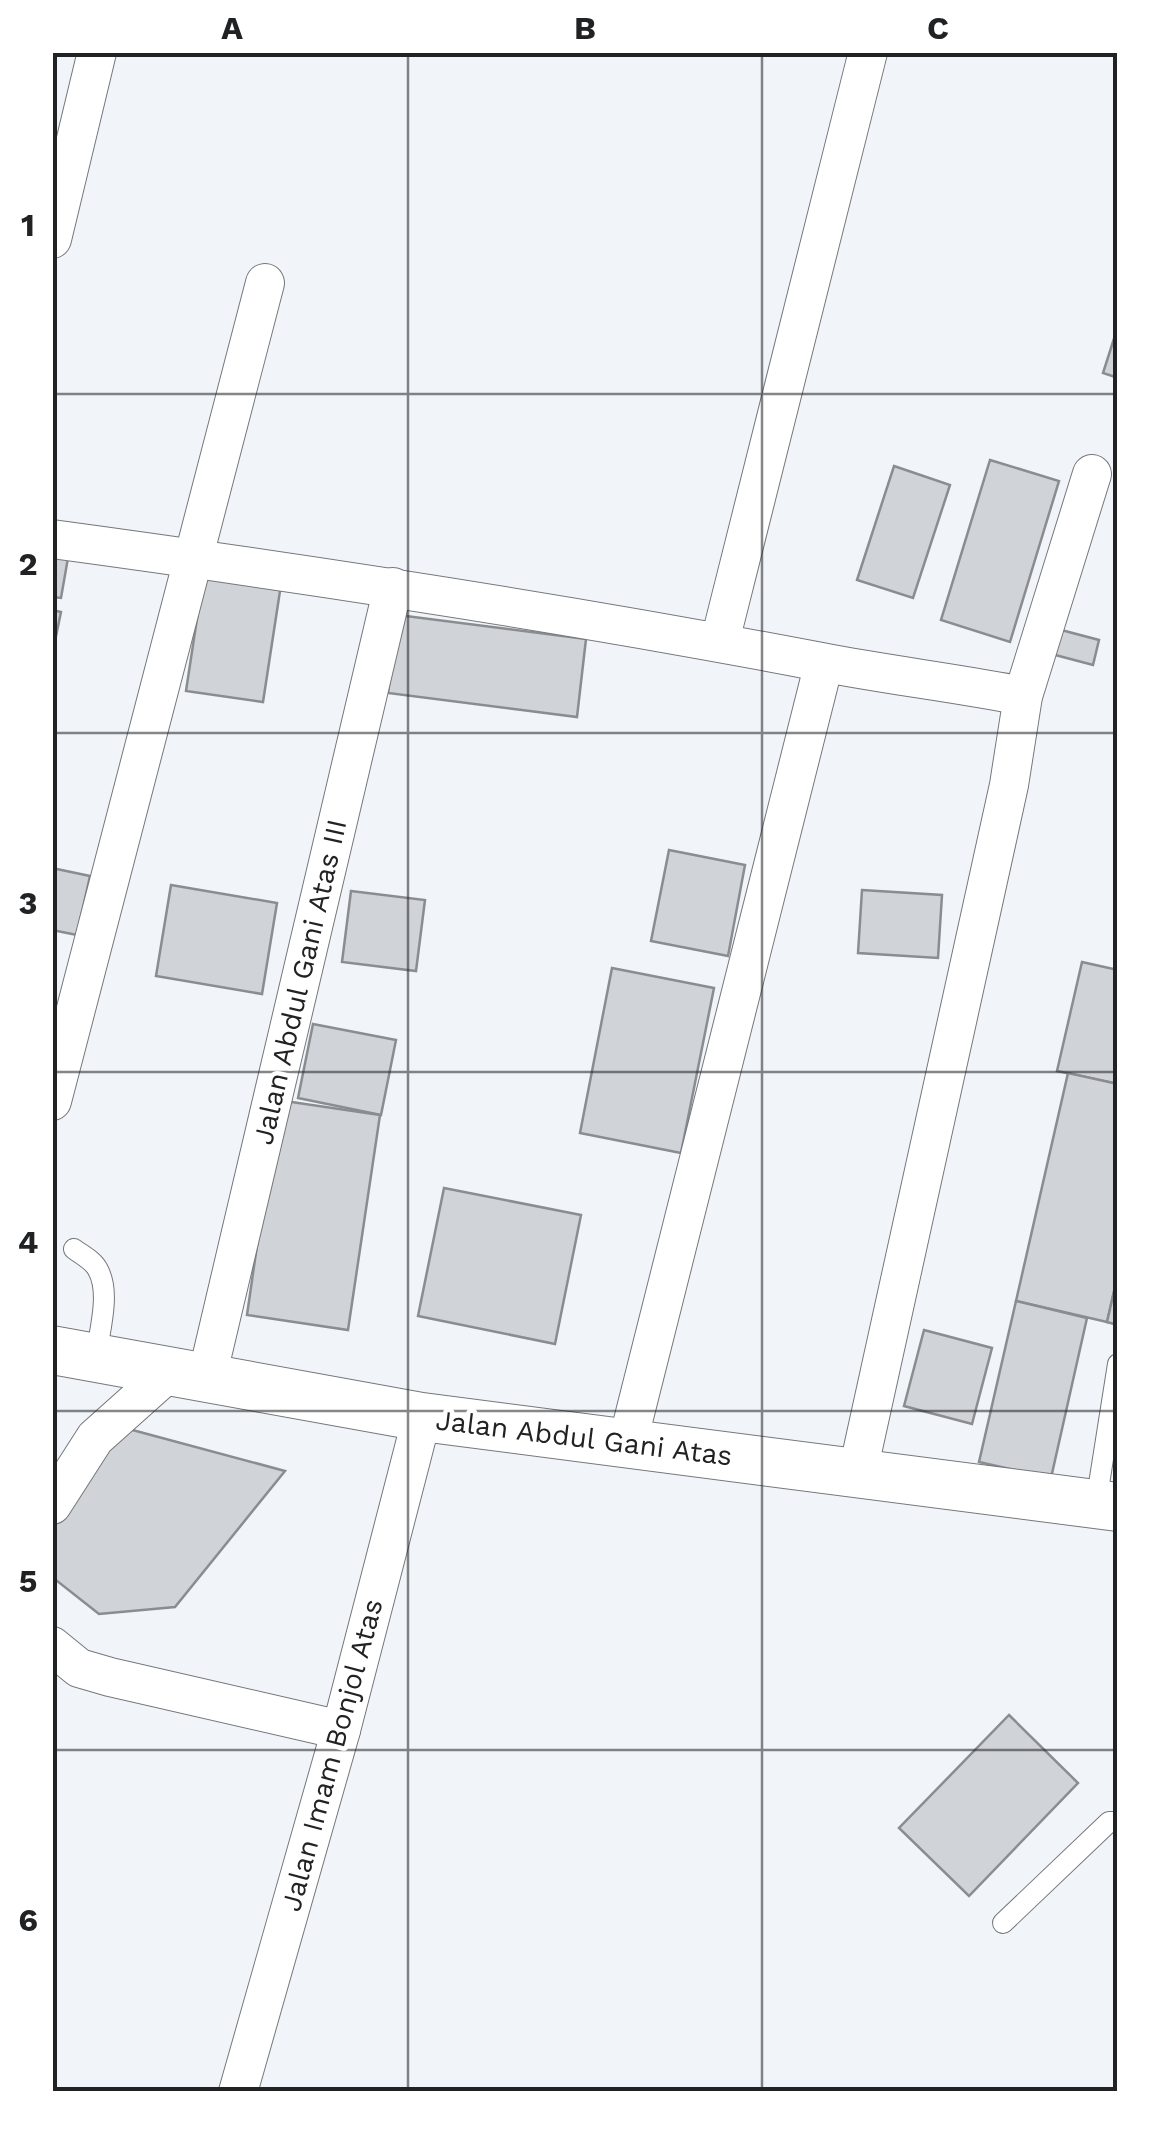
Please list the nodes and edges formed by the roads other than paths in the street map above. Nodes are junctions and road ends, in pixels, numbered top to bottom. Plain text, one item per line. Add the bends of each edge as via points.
1 (97, 52) edge
2 (868, 52) edge
3 (52, 239) edge
4 (265, 283) dead end
5 (1092, 474) dead end
6 (52, 539) edge
7 (194, 559) junction
8 (393, 587) junction
9 (720, 641) junction
10 (824, 663) junction
11 (1023, 696) junction
12 (67, 979) edge
13 (52, 1101) edge
14 (74, 1249) dead end
15 (74, 1353) edge
16 (1118, 1364) edge
17 (188, 1374) junction
18 (422, 1417) junction
19 (627, 1445) junction
20 (858, 1471) junction
21 (52, 1505) edge
22 (1107, 1505) edge
23 (52, 1646) edge
24 (341, 1730) junction
25 (1118, 1822) edge
26 (1004, 1923) dead end
27 (238, 2092) edge

1 - 3 street
2 - 9 street
4 - 7 street
5 - 11 street
6 - 7 street
7 - 8 street
7 - 12 street
8 - 9 street
8 - 17 street, Jalan Abdul Gani Atas III
9 - 10 street
10 - 11 street
10 - 19 street
11 - 20 street via 1010,785
12 - 13 street
14 - 15 lane via 96,1266 103,1286
15 - 17 street, Jalan Abdul Gani Atas
16 - 22 lane
17 - 18 street, Jalan Abdul Gani Atas
17 - 21 street via 95,1438
18 - 19 street, Jalan Abdul Gani Atas
18 - 24 street, Jalan Imam Bonjol Atas
19 - 20 street, Jalan Abdul Gani Atas
20 - 22 street, Jalan Abdul Gani Atas
23 - 24 street via 79,1668 110,1678
24 - 27 street, Jalan Imam Bonjol Atas
25 - 26 lane via 1110,1822

